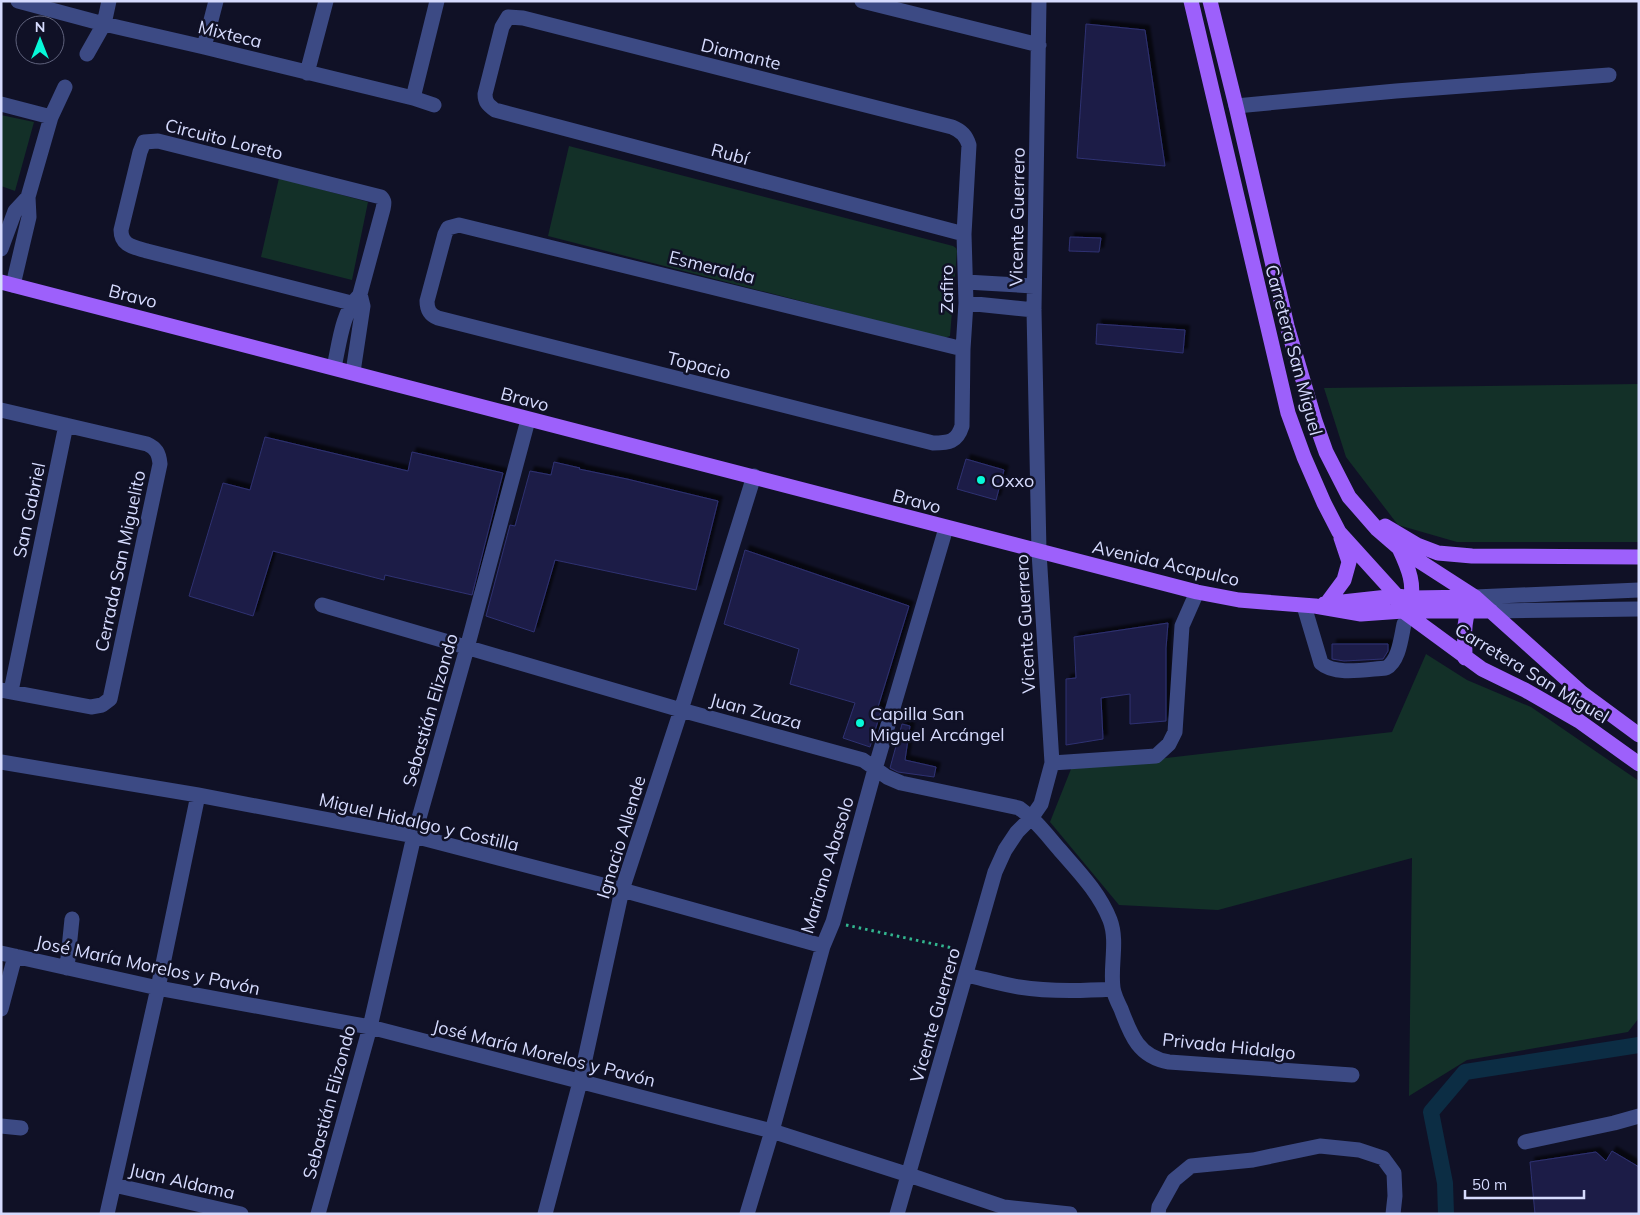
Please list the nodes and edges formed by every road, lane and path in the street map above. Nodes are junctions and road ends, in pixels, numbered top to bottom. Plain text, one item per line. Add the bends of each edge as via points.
1 (18, 1) edge
2 (109, 1) edge
3 (216, 1) edge
4 (326, 1) edge
5 (437, 1) edge
6 (862, 1) edge
7 (1039, 1) edge
8 (1191, 1) edge
9 (1210, 1) edge
10 (104, 24) junction
11 (204, 46) junction
12 (1039, 46) junction
13 (87, 54) dead end
14 (307, 73) junction
15 (1610, 75) dead end
16 (65, 87) dead end
17 (412, 98) junction
18 (1, 104) edge
19 (434, 105) dead end
20 (488, 106) joint
21 (1236, 106) junction
22 (51, 117) junction
23 (964, 134) joint
24 (15, 212) edge
25 (452, 226) joint
26 (964, 234) junction
27 (1, 249) edge
28 (966, 282) junction
29 (7, 283) edge
30 (1034, 286) junction
31 (358, 301) junction
32 (966, 302) junction
33 (1034, 310) junction
34 (964, 349) junction
35 (334, 367) junction
36 (353, 372) junction
37 (1, 410) edge
38 (528, 420) junction
39 (66, 425) junction
40 (952, 441) joint
41 (754, 476) junction
42 (1349, 497) junction
43 (946, 528) junction
44 (1339, 532) junction
45 (1399, 548) junction
46 (1039, 552) junction
47 (1639, 557) edge
48 (1639, 590) edge
49 (1197, 592) junction
50 (1397, 596) junction
51 (1412, 598) junction
52 (1472, 604) junction
53 (322, 605) dead end
54 (1316, 605) junction
55 (1639, 609) edge
56 (1491, 611) junction
57 (1404, 618) junction
58 (467, 648) junction
59 (1466, 658) junction
60 (6, 690) edge
61 (681, 710) junction
62 (1639, 735) edge
63 (1, 762) edge
64 (1052, 762) junction
65 (1639, 764) edge
66 (875, 769) junction
67 (198, 795) junction
68 (1032, 817) junction
69 (414, 836) junction
70 (622, 890) junction
71 (72, 919) dead end
72 (833, 922) junction
73 (823, 946) junction
74 (972, 953) junction
75 (8, 954) edge
76 (67, 968) junction
77 (966, 975) junction
78 (158, 988) junction
79 (1113, 989) junction
80 (1, 1009) edge
81 (370, 1027) junction
82 (1352, 1075) dead end
83 (580, 1082) junction
84 (1639, 1116) edge
85 (1, 1126) edge
86 (21, 1128) dead end
87 (772, 1131) junction
88 (1525, 1142) dead end
89 (909, 1174) junction
90 (114, 1184) junction
91 (1003, 1210) edge
92 (107, 1214) edge
93 (241, 1214) edge
94 (318, 1214) edge
95 (545, 1214) edge
96 (747, 1214) edge
97 (897, 1214) edge
98 (1070, 1214) edge
99 (1158, 1214) edge
100 (1393, 1214) edge

1 - 10 street, Mixteca
2 - 10 street
3 - 11 street
4 - 14 street
5 - 17 street
6 - 12 street
7 - 12 street, Vicente Guerrero
8 - 44 main road, Carretera San Miguel via 1288,413 1304,457
9 - 21 main road, Carretera San Miguel
10 - 11 street, Mixteca
10 - 13 street
11 - 14 street, Mixteca
12 - 30 street, Vicente Guerrero
14 - 17 street, Mixteca
15 - 21 street
16 - 22 street
17 - 19 street, Mixteca
18 - 22 street
20 - 23 street, Diamante via 486,89 502,27 508,17 523,18 952,127
20 - 26 street, Rubí
21 - 42 main road, Carretera San Miguel via 1287,326 1314,421
22 - 24 street via 28,197
23 - 26 street, Zafiro via 969,145
24 - 27 street
24 - 29 street
25 - 34 street, Esmeralda via 467,226
25 - 40 street, Topacio via 445,234 427,302 432,316 933,443
26 - 28 street, Zafiro
28 - 30 street
28 - 32 street, Zafiro
29 - 35 main road, Bravo
30 - 33 street, Vicente Guerrero
31 - 31 street, Circuito Loreto via 147,251 124,242 121,230 144,142 158,142 380,197 384,201 383,210
31 - 35 street via 345,318
31 - 36 street
32 - 33 street
32 - 34 street, Zafiro
33 - 46 street, Vicente Guerrero
34 - 40 street, Zafiro via 962,426
35 - 36 main road, Bravo
36 - 38 main road, Bravo
37 - 39 street, Cerrada San Miguelito
38 - 41 main road, Bravo
38 - 58 street, Sebastián Elizondo
39 - 60 street, San Gabriel
39 - 60 street, Cerrada San Miguelito via 146,444 154,447 160,457 110,699 91,707
41 - 43 main road, Bravo
41 - 61 street, Ignacio Allende
42 - 45 main road, Carretera San Miguel
42 - 47 main road via 1388,528 1438,553
43 - 46 main road, Bravo
43 - 66 street, Mariano Abasolo
44 - 50 main road, Carretera San Miguel
44 - 54 main road via 1349,562 1344,580
45 - 51 main road via 1410,570
45 - 52 main road, Carretera San Miguel
46 - 49 main road, Avenida Acapulco
46 - 64 street, Vicente Guerrero
48 - 52 street
49 - 54 main road, Avenida Acapulco via 1239,600
49 - 64 street via 1182,626 1175,732 1169,744 1156,756
50 - 51 main road, Avenida Acapulco
50 - 54 main road, Avenida Acapulco
50 - 57 main road, Carretera San Miguel
51 - 52 main road, Avenida Acapulco
51 - 57 main road
52 - 56 main road, Carretera San Miguel
52 - 57 main road, Avenida Acapulco
52 - 59 main road via 1464,622
53 - 58 street, Juan Zuaza
54 - 57 main road, Avenida Acapulco
54 - 57 street via 1321,663 1335,670 1392,665
55 - 56 street
56 - 62 main road, Carretera San Miguel via 1582,693
57 - 59 main road, Carretera San Miguel
58 - 61 street, Juan Zuaza
58 - 69 street, Sebastián Elizondo
59 - 65 main road, Carretera San Miguel via 1482,670 1579,721
61 - 66 street, Juan Zuaza via 863,760
61 - 70 street, Ignacio Allende
63 - 67 street, Miguel Hidalgo y Costilla
64 - 68 street, Vicente Guerrero via 1041,804
66 - 68 street, Juan Zuaza via 901,783 1019,808
66 - 72 street, Mariano Abasolo
67 - 69 street, Miguel Hidalgo y Costilla
67 - 78 street
68 - 74 street, Vicente Guerrero via 1005,850
68 - 79 street via 1089,883 1108,915 1114,944
69 - 70 street, Miguel Hidalgo y Costilla
69 - 81 street, Sebastián Elizondo
70 - 73 street, Miguel Hidalgo y Costilla
70 - 83 street, Ignacio Allende
71 - 76 street
72 - 73 street, Mariano Abasolo
72 - 74 path
73 - 87 street, Mariano Abasolo
74 - 77 street, Vicente Guerrero
75 - 76 street, José María Morelos y Pavón
75 - 80 street
76 - 78 street, José María Morelos y Pavón
77 - 79 street via 1036,989
77 - 89 street, Vicente Guerrero
78 - 81 street, José María Morelos y Pavón
78 - 90 street
79 - 82 street, Privada Hidalgo via 1133,1038 1149,1056 1158,1060
81 - 83 street, José María Morelos y Pavón
81 - 94 street, Sebastián Elizondo
83 - 87 street, José María Morelos y Pavón
83 - 95 street, Ignacio Allende
84 - 88 street
85 - 86 street
87 - 89 street, José María Morelos y Pavón
87 - 96 street, Mariano Abasolo
89 - 91 street, José María Morelos y Pavón
89 - 97 street, Vicente Guerrero
90 - 92 street
90 - 93 street, Juan Aldama
91 - 98 street, José María Morelos y Pavón
99 - 100 street via 1174,1180 1191,1166 1253,1160 1320,1146 1359,1150 1383,1158 1394,1173

